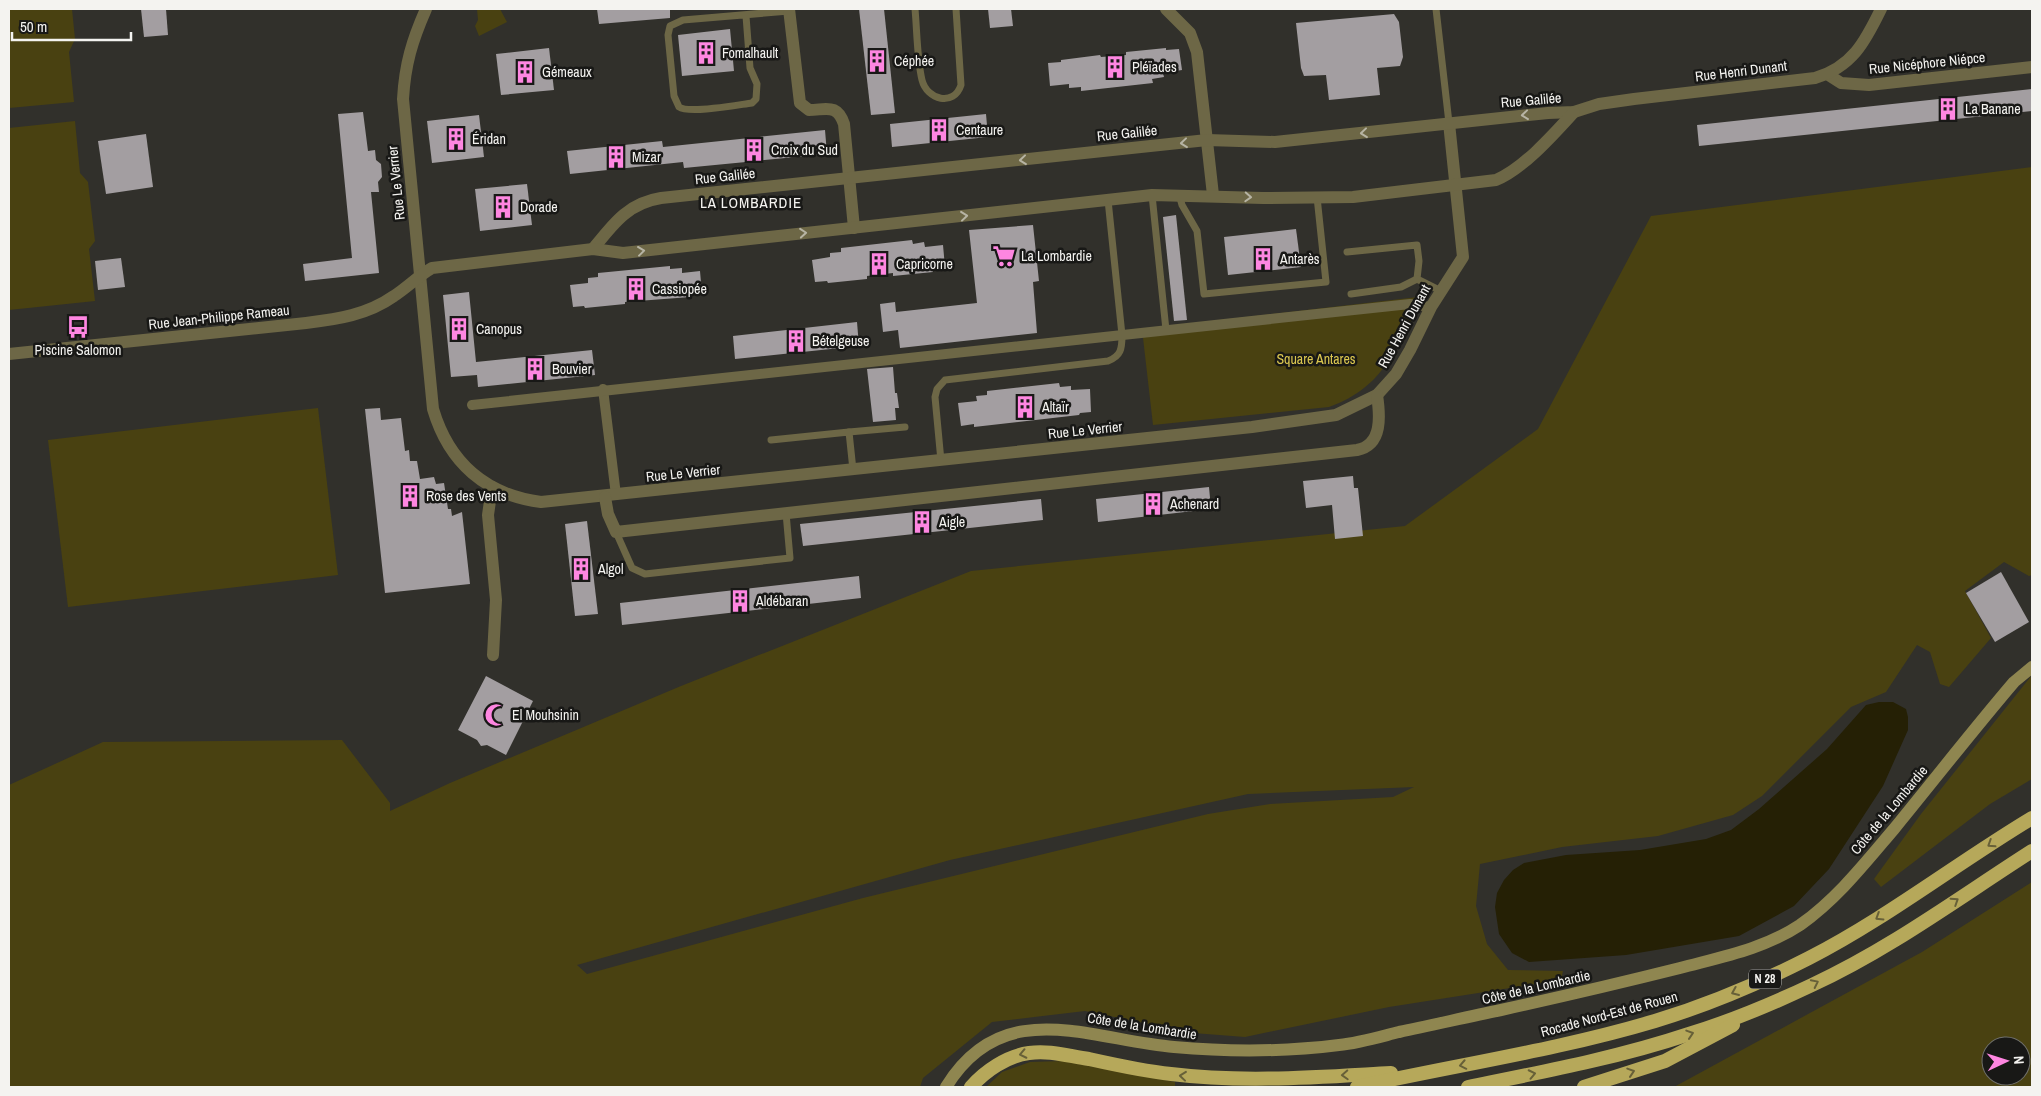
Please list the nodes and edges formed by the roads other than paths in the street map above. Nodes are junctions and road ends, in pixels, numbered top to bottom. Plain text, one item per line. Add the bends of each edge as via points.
1 (426, 9) edge
2 (915, 9) edge
3 (956, 9) edge
4 (1166, 9) edge
5 (1436, 9) edge
6 (1881, 9) edge
7 (789, 10) edge
8 (746, 16) junction
9 (2032, 67) edge
10 (1828, 74) junction
11 (1574, 112) junction
12 (1449, 123) junction
13 (1207, 140) junction
14 (849, 178) junction
15 (1455, 185) junction
16 (1179, 194) junction
17 (1152, 195) junction
18 (1213, 195) junction
19 (1317, 197) junction
20 (1108, 200) junction
21 (854, 228) junction
22 (593, 249) junction
23 (1346, 252) dead end
24 (420, 274) junction
25 (1417, 279) junction
26 (1441, 291) junction
27 (1351, 294) dead end
28 (1431, 307) junction
29 (1166, 330) junction
30 (1122, 335) junction
31 (9, 354) edge
32 (603, 389) junction
33 (1377, 395) junction
34 (472, 405) dead end
35 (905, 427) dead end
36 (849, 432) junction
37 (771, 440) dead end
38 (941, 461) junction
39 (852, 470) junction
40 (492, 487) junction
41 (611, 496) junction
42 (786, 513) junction
43 (616, 532) junction
44 (494, 655) dead end
45 (2032, 667) edge
46 (2032, 818) edge
47 (2032, 851) edge
48 (1770, 1004) junction
49 (1429, 1072) junction
50 (946, 1087) edge
51 (971, 1087) edge
52 (1357, 1087) edge
53 (1468, 1087) edge
54 (1584, 1087) edge

1 - 24 street, Rue Le Verrier via 406,64 403,99
2 - 3 lane via 922,80 929,93 944,99 956,93 961,85
4 - 13 street via 1194,39
5 - 12 lane
6 - 10 street, Rue Henri Dunant via 1855,54 1842,67
7 - 8 lane
7 - 14 street via 800,103 809,110 836,110 842,117
8 - 8 lane via 683,20 670,26 668,35 674,96 678,107 692,110 752,104 756,99 757,84 750,68
9 - 10 street, Rue Nicéphore Niépce via 1869,86 1841,83
10 - 11 street, Rue Henri Dunant via 1599,104
11 -> 12 street, Rue Galilée
11 - 15 street, Rue Galilée via 1551,138 1505,176
12 -> 13 street, Rue Galilée via 1275,142
12 - 15 street, Rue Henri Dunant
13 -> 14 street, Rue Galilée
13 - 18 street
14 - 21 street
14 - 22 street, Rue Galilée via 646,200 613,225
15 - 19 street, Rue Galilée
15 - 26 street, Rue Henri Dunant via 1463,257
16 - 17 street, Rue Galilée
16 - 18 street, Rue Galilée
16 - 19 lane via 1197,231 1204,294 1326,282
17 - 20 street, Rue Galilée
17 - 29 lane
18 -> 19 street, Rue Galilée
21 -> 20 street, Rue Galilée
20 - 30 lane
22 -> 21 street, Rue Galilée via 623,253
22 - 24 street, Rue Galilée via 432,268
23 - 25 lane via 1417,245
24 - 31 street, Rue Jean-Philippe Rameau via 380,305 351,316
24 - 40 street, Rue Le Verrier via 433,409 438,427 456,456
25 - 26 lane
25 - 27 lane via 1401,287
26 - 28 street, Rue Henri Dunant
28 - 29 street via 1410,304
28 - 33 street, Rue Henri Dunant via 1405,358 1387,386
29 - 30 street
30 - 32 street
30 - 38 lane via 1120,355 1108,361 945,380 935,397
32 - 34 street
32 - 41 street
33 - 38 street, Rue Le Verrier via 1354,408 1319,418
33 - 42 street via 1378,433 1363,449
35 - 36 lane
36 - 37 lane
36 - 39 lane
38 - 39 street, Rue Le Verrier
39 - 41 street, Rue Le Verrier
40 - 41 street, Rue Le Verrier via 524,500 542,502
40 - 44 street via 488,515 496,600
41 - 43 street via 608,514
42 - 43 street
42 - 43 lane via 790,558 645,574 632,568
45 - 50 main road, Côte de la Lombardie via 2014,682 1841,891 1802,924 1775,940 1618,984 1344,1045 1283,1052 1224,1052 1038,1029 987,1044 963,1064
46 -> 49 highway, Rocade Nord-Est de Rouen / N 28 via 1851,935 1769,977 1657,1020 1548,1048
48 -> 47 highway, N 28 via 1875,952
53 -> 48 highway, N 28 via 1640,1049
54 -> 48 highway via 1665,1061
49 -> 51 highway via 1289,1078 1194,1077 1048,1052 1018,1055 989,1070
49 - 52 highway, Rocade Nord-Est de Rouen / N 28

